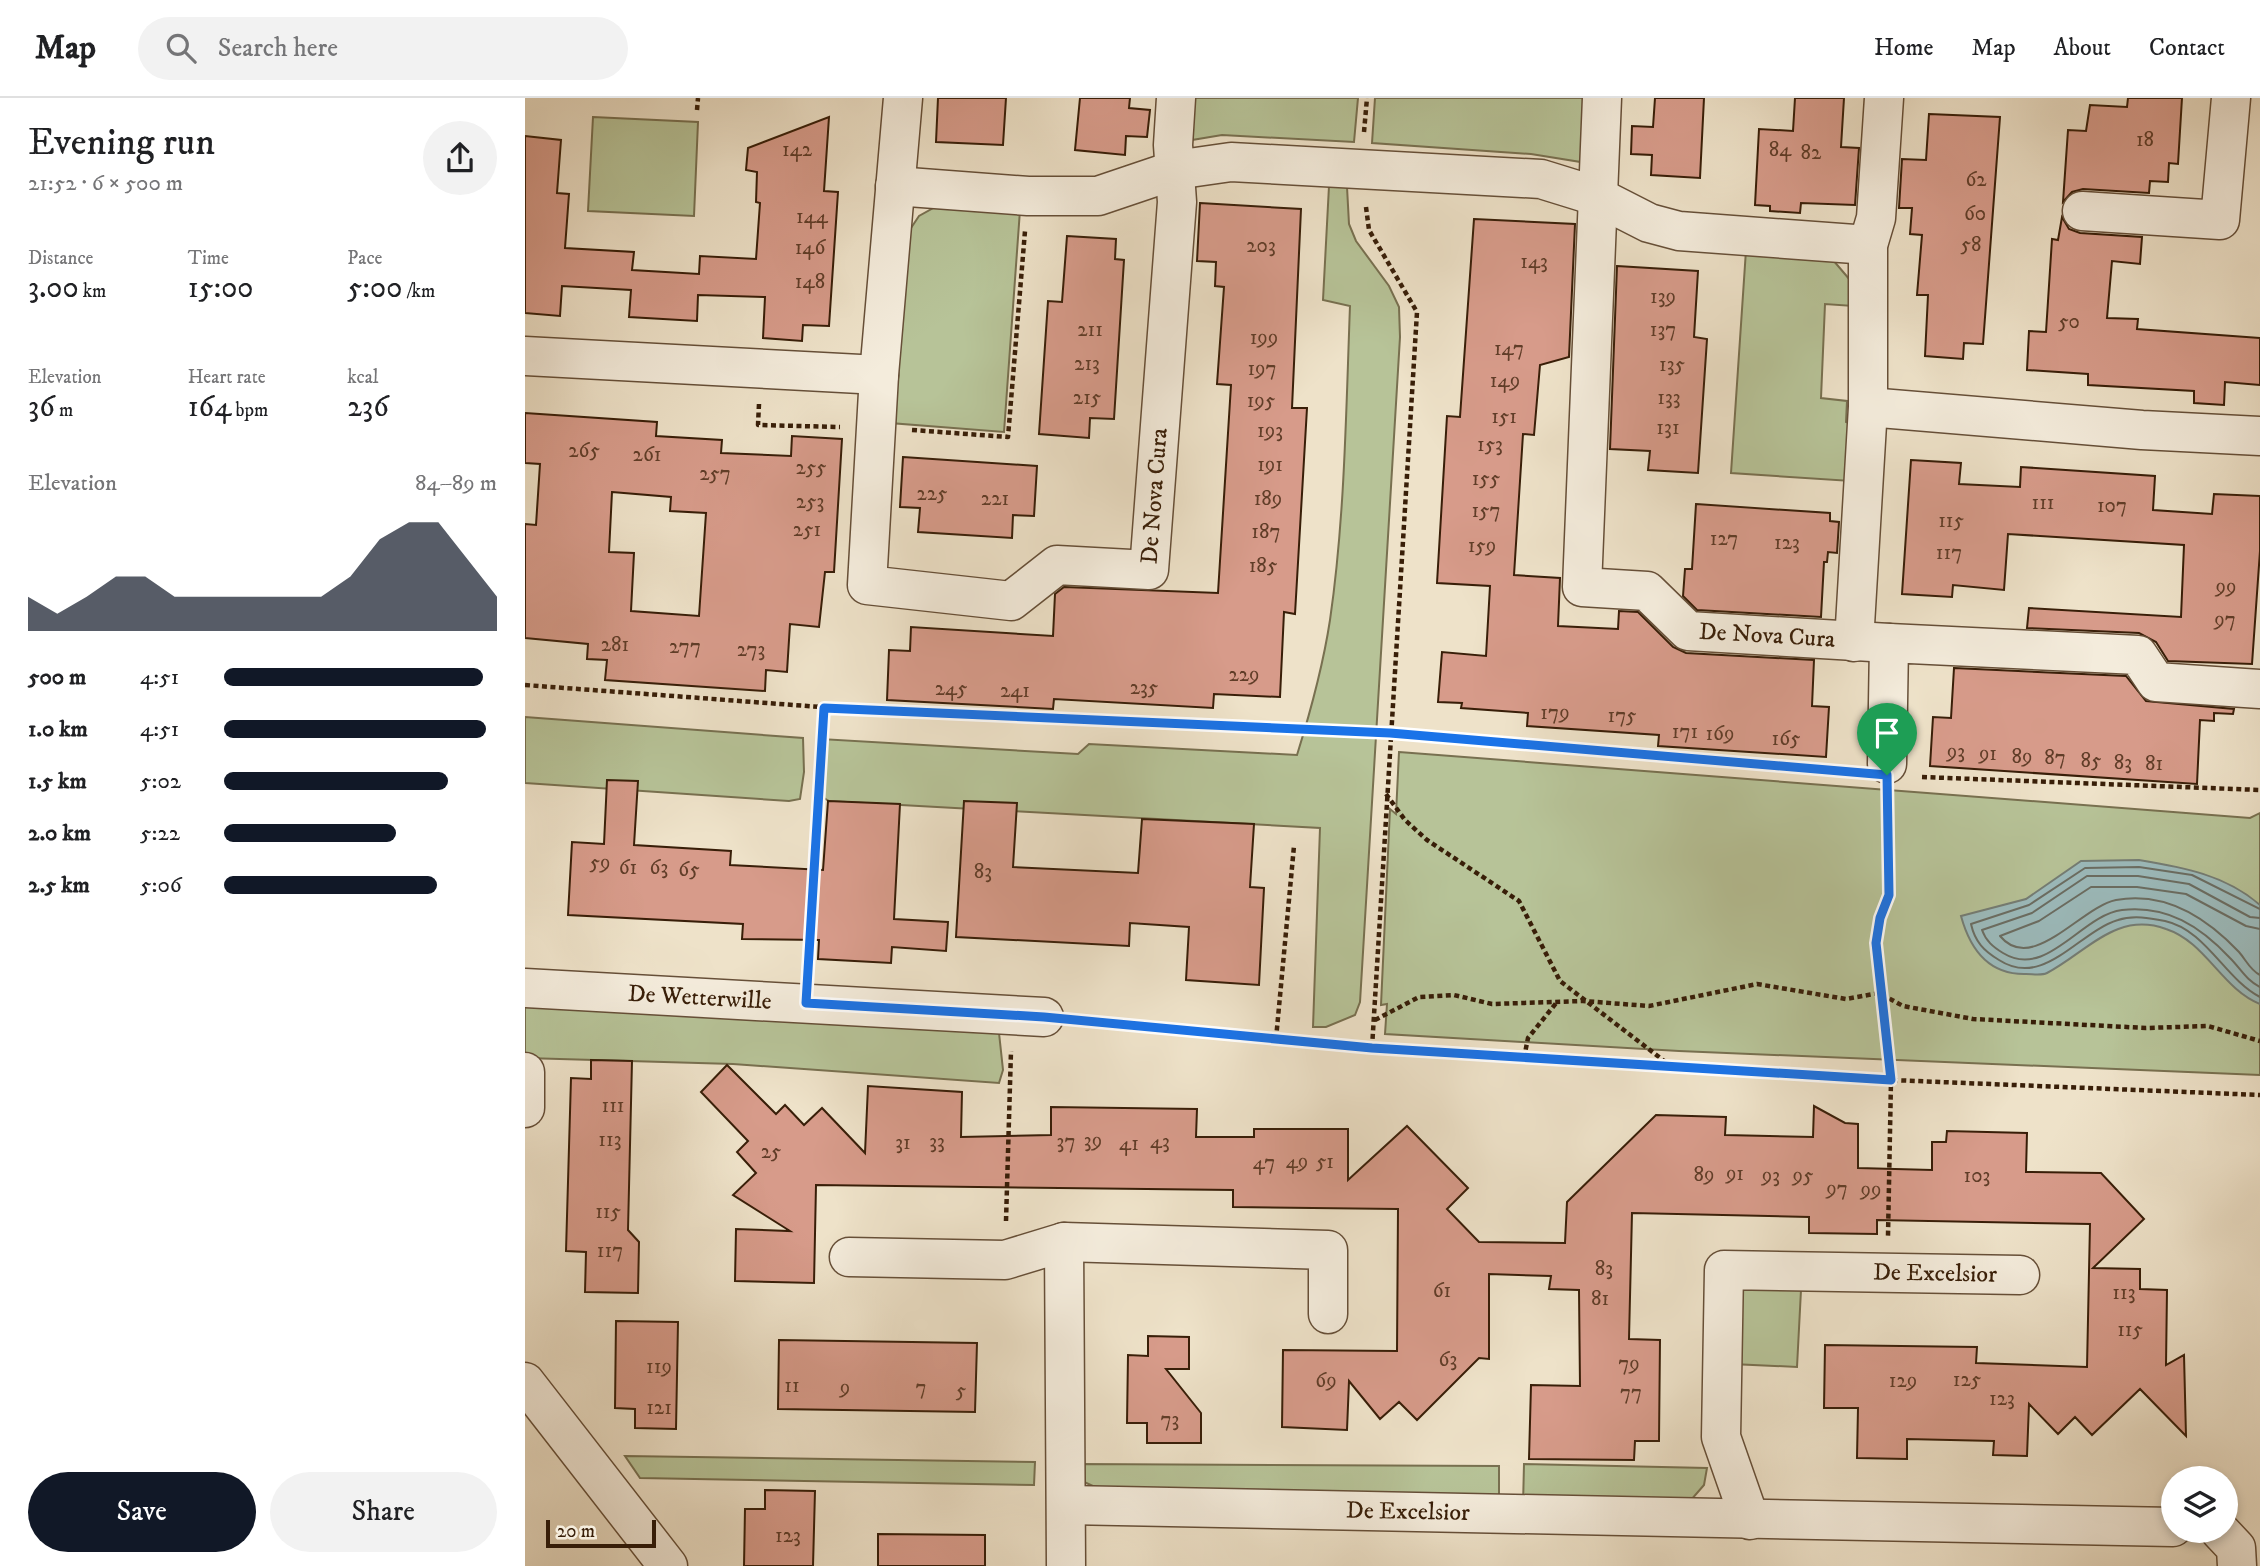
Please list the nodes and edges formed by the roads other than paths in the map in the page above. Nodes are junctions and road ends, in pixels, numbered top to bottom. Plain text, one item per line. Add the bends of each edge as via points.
1 (903, 98) edge
2 (1176, 98) edge
3 (1602, 98) edge
4 (1884, 98) edge
5 (2231, 98) edge
6 (1175, 170) junction
7 (895, 186) junction
8 (1596, 196) junction
9 (2082, 211) dead end
10 (1868, 245) junction
11 (525, 356) edge
12 (879, 375) junction
13 (1868, 407) junction
14 (2260, 436) edge
15 (1872, 643) junction
16 (2260, 689) edge
17 (1887, 769) road end
18 (525, 988) edge
19 (1028, 1016) road end
20 (525, 1072) edge
21 (525, 1108) edge
22 (1064, 1242) junction
23 (849, 1257) dead end
24 (2021, 1275) dead end
25 (1328, 1314) dead end
26 (525, 1382) edge
27 (1067, 1505) junction
28 (1750, 1520) junction
29 (2161, 1527) edge
30 (2231, 1543) edge
31 (668, 1566) edge
32 (1066, 1566) edge
33 (2237, 1566) edge

1 - 7 street, De Nova Cura
2 - 6 street, De Nova Cura
3 - 8 street, De Nova Cura
4 - 10 street, De Nova Cura via 1876,218
5 - 9 street via 2220,220
6 - 7 street via 1098,196
6 - 8 street via 1231,162 1541,179
6 - 12 street, De Nova Cura via 1177,202 1149,570 1057,565 1011,601 867,585
7 - 12 street, De Nova Cura
8 - 10 street via 1649,223 1679,231
8 - 15 street, De Nova Cura via 1582,587 1647,591 1688,631
10 - 13 street, De Nova Cura
11 - 12 street
13 - 14 street
13 - 15 street, De Nova Cura
15 - 16 street, De Nova Cura via 2138,655 2156,682
15 - 17 street, De Nova Cura
18 - 19 street, De Wetterwille
20 - 21 street
22 - 23 street via 1005,1260
22 - 25 street via 1328,1250
22 - 27 street
24 - 28 street, De Excelsior via 1724,1270 1721,1437
26 - 31 street
27 - 28 street, De Excelsior
27 - 32 street
28 - 29 street, De Excelsior
30 - 33 street

